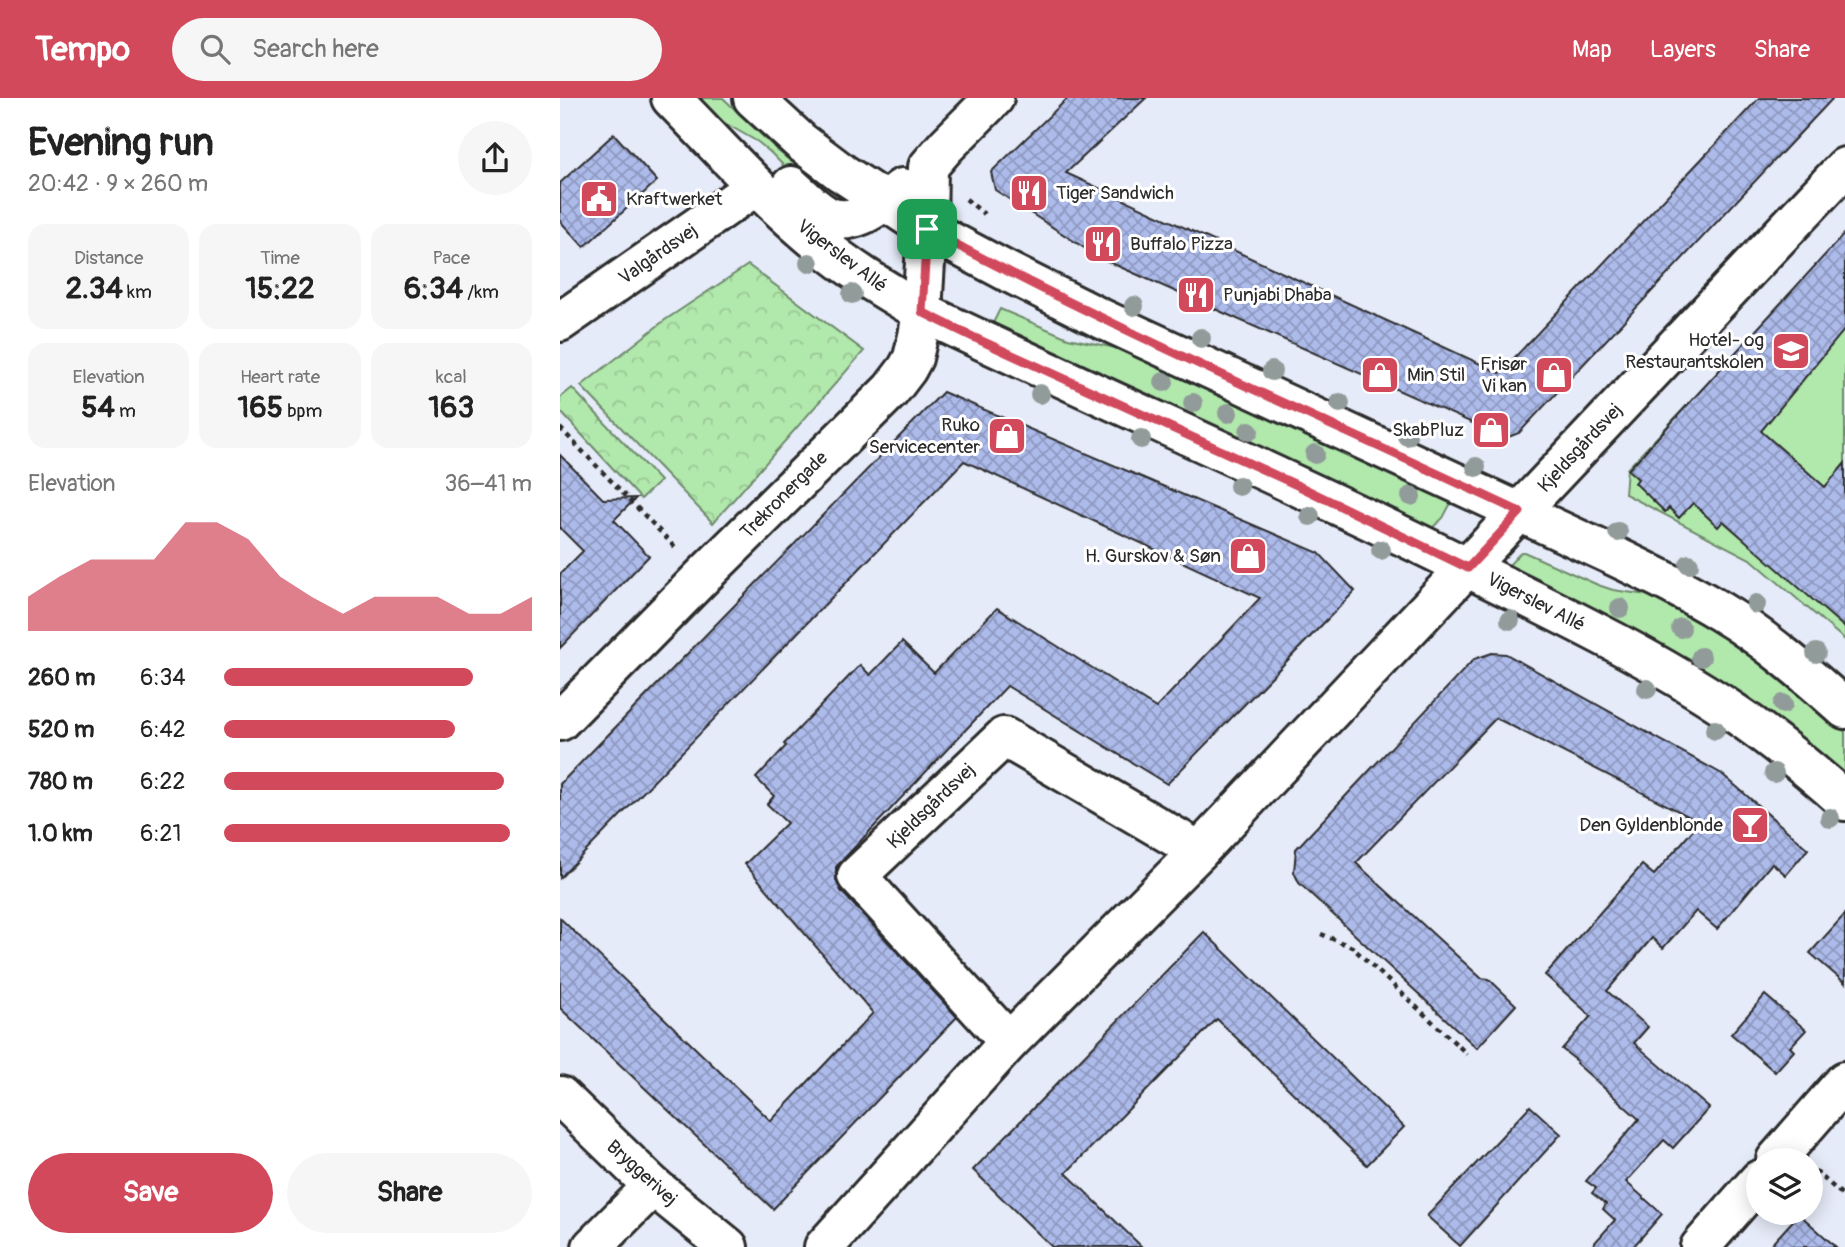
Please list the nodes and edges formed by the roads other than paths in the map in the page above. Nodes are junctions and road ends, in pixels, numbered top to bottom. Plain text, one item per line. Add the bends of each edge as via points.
1 (671, 98) edge
2 (753, 98) edge
3 (994, 98) edge
4 (709, 136) junction
5 (928, 167) junction
6 (1845, 167) edge
7 (756, 186) junction
8 (885, 201) junction
9 (927, 229) junction
10 (922, 312) junction
11 (560, 322) edge
12 (1520, 512) junction
13 (1468, 568) junction
14 (1845, 709) edge
15 (560, 721) edge
16 (1845, 801) edge
17 (1199, 851) junction
18 (1009, 1042) junction
19 (1845, 1081) edge
20 (560, 1096) edge
21 (1786, 1148) edge
22 (653, 1186) junction
23 (1746, 1195) edge
24 (592, 1247) edge
25 (728, 1247) edge
26 (824, 1247) edge
27 (1700, 1247) edge

1 - 4 street, Vigerslev Allé
2 - 8 street via 801,142
3 - 5 street, Vigerslev Allé
4 - 7 street, Vigerslev Allé
4 - 8 street, Vigerslev Allé via 763,161 830,218 854,219
5 - 8 street, Vigerslev Allé
5 - 9 street, Trekronergade
6 - 12 street, Kjeldsgårdsvej
7 - 10 street, Vigerslev Allé via 827,250
7 - 11 street, Valgårdsvej
8 - 9 street
9 - 10 street, Trekronergade
9 - 12 street via 1086,311
10 - 13 street, Vigerslev Allé
10 - 15 street, Trekronergade via 913,358 891,390
12 - 13 street, Kjeldsgårdsvej
12 - 14 street via 1648,572 1722,613 1770,646
13 - 16 street, Vigerslev Allé via 1696,689 1765,735
13 - 17 street, Kjeldsgårdsvej
17 - 18 street, Kjeldsgårdsvej
17 - 18 street, Kjeldsgårdsvej via 1004,737 857,876
18 - 26 street, Kjeldsgårdsvej
19 - 21 street
20 - 22 street, Bryggerivej
22 - 24 street
22 - 25 street, Bryggerivej
23 - 27 street

